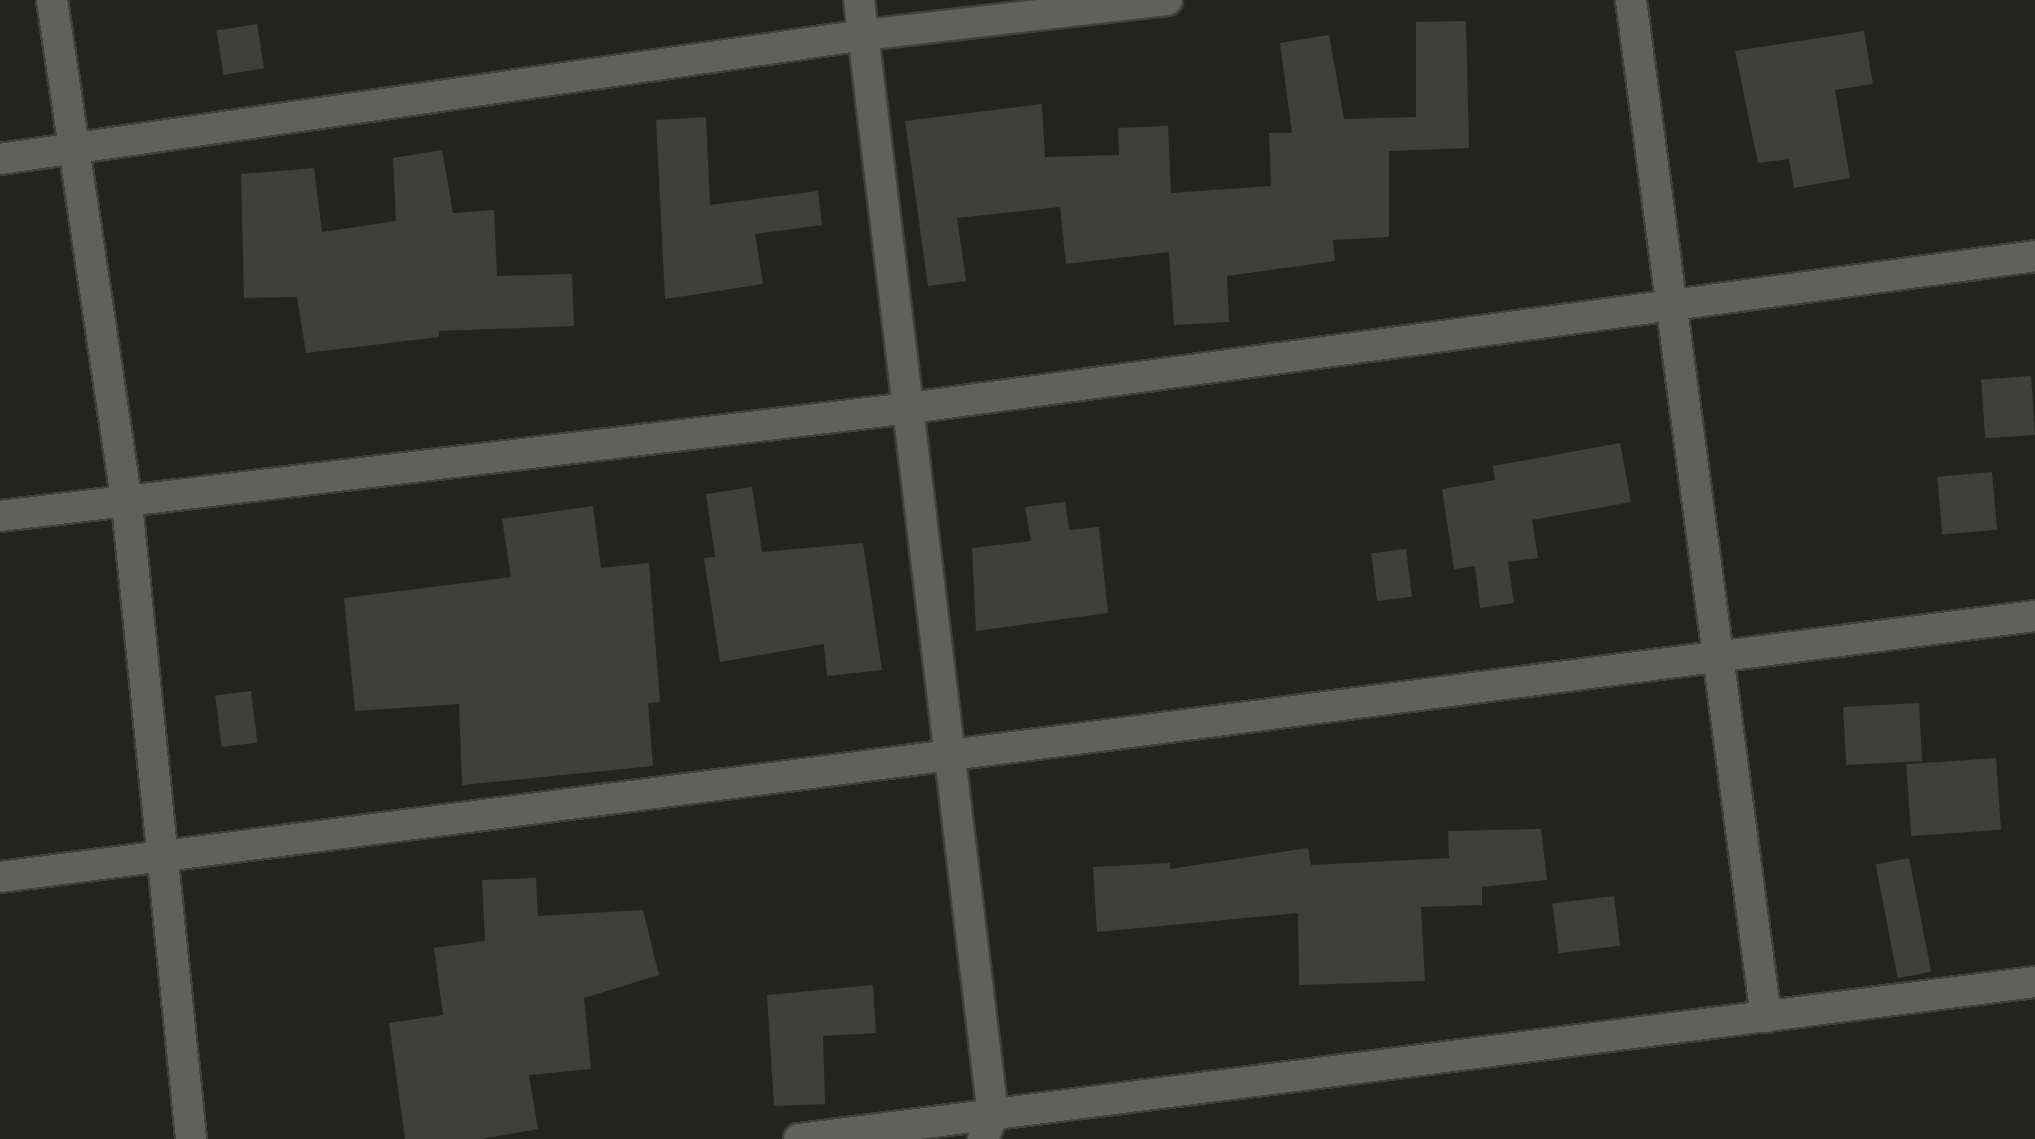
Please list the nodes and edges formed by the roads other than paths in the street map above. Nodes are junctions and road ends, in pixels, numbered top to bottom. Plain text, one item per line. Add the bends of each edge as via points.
1 (52, 0) edge
2 (859, 0) edge
3 (1167, 0) edge
4 (1631, 0) edge
5 (865, 34) junction
6 (75, 152) junction
7 (0, 160) edge
8 (2035, 256) edge
9 (1666, 301) junction
10 (910, 408) junction
11 (127, 504) junction
12 (0, 516) edge
13 (2035, 616) edge
14 (1722, 657) junction
15 (950, 758) junction
16 (158, 858) junction
17 (0, 877) edge
18 (2035, 982) edge
19 (1766, 1016) junction
20 (988, 1127) edge
21 (191, 1139) edge
22 (799, 1139) edge

1 - 6 street
2 - 5 street
3 - 5 street
4 - 9 street
5 - 6 street
5 - 10 street
6 - 7 street
6 - 11 street
8 - 9 street
9 - 10 street
9 - 14 street
10 - 11 street
10 - 15 street
11 - 12 street
11 - 16 street
13 - 14 street
14 - 15 street
14 - 19 street
15 - 16 street
15 - 20 street
16 - 17 street
16 - 21 street
18 - 19 street
19 - 20 street
20 - 22 street

